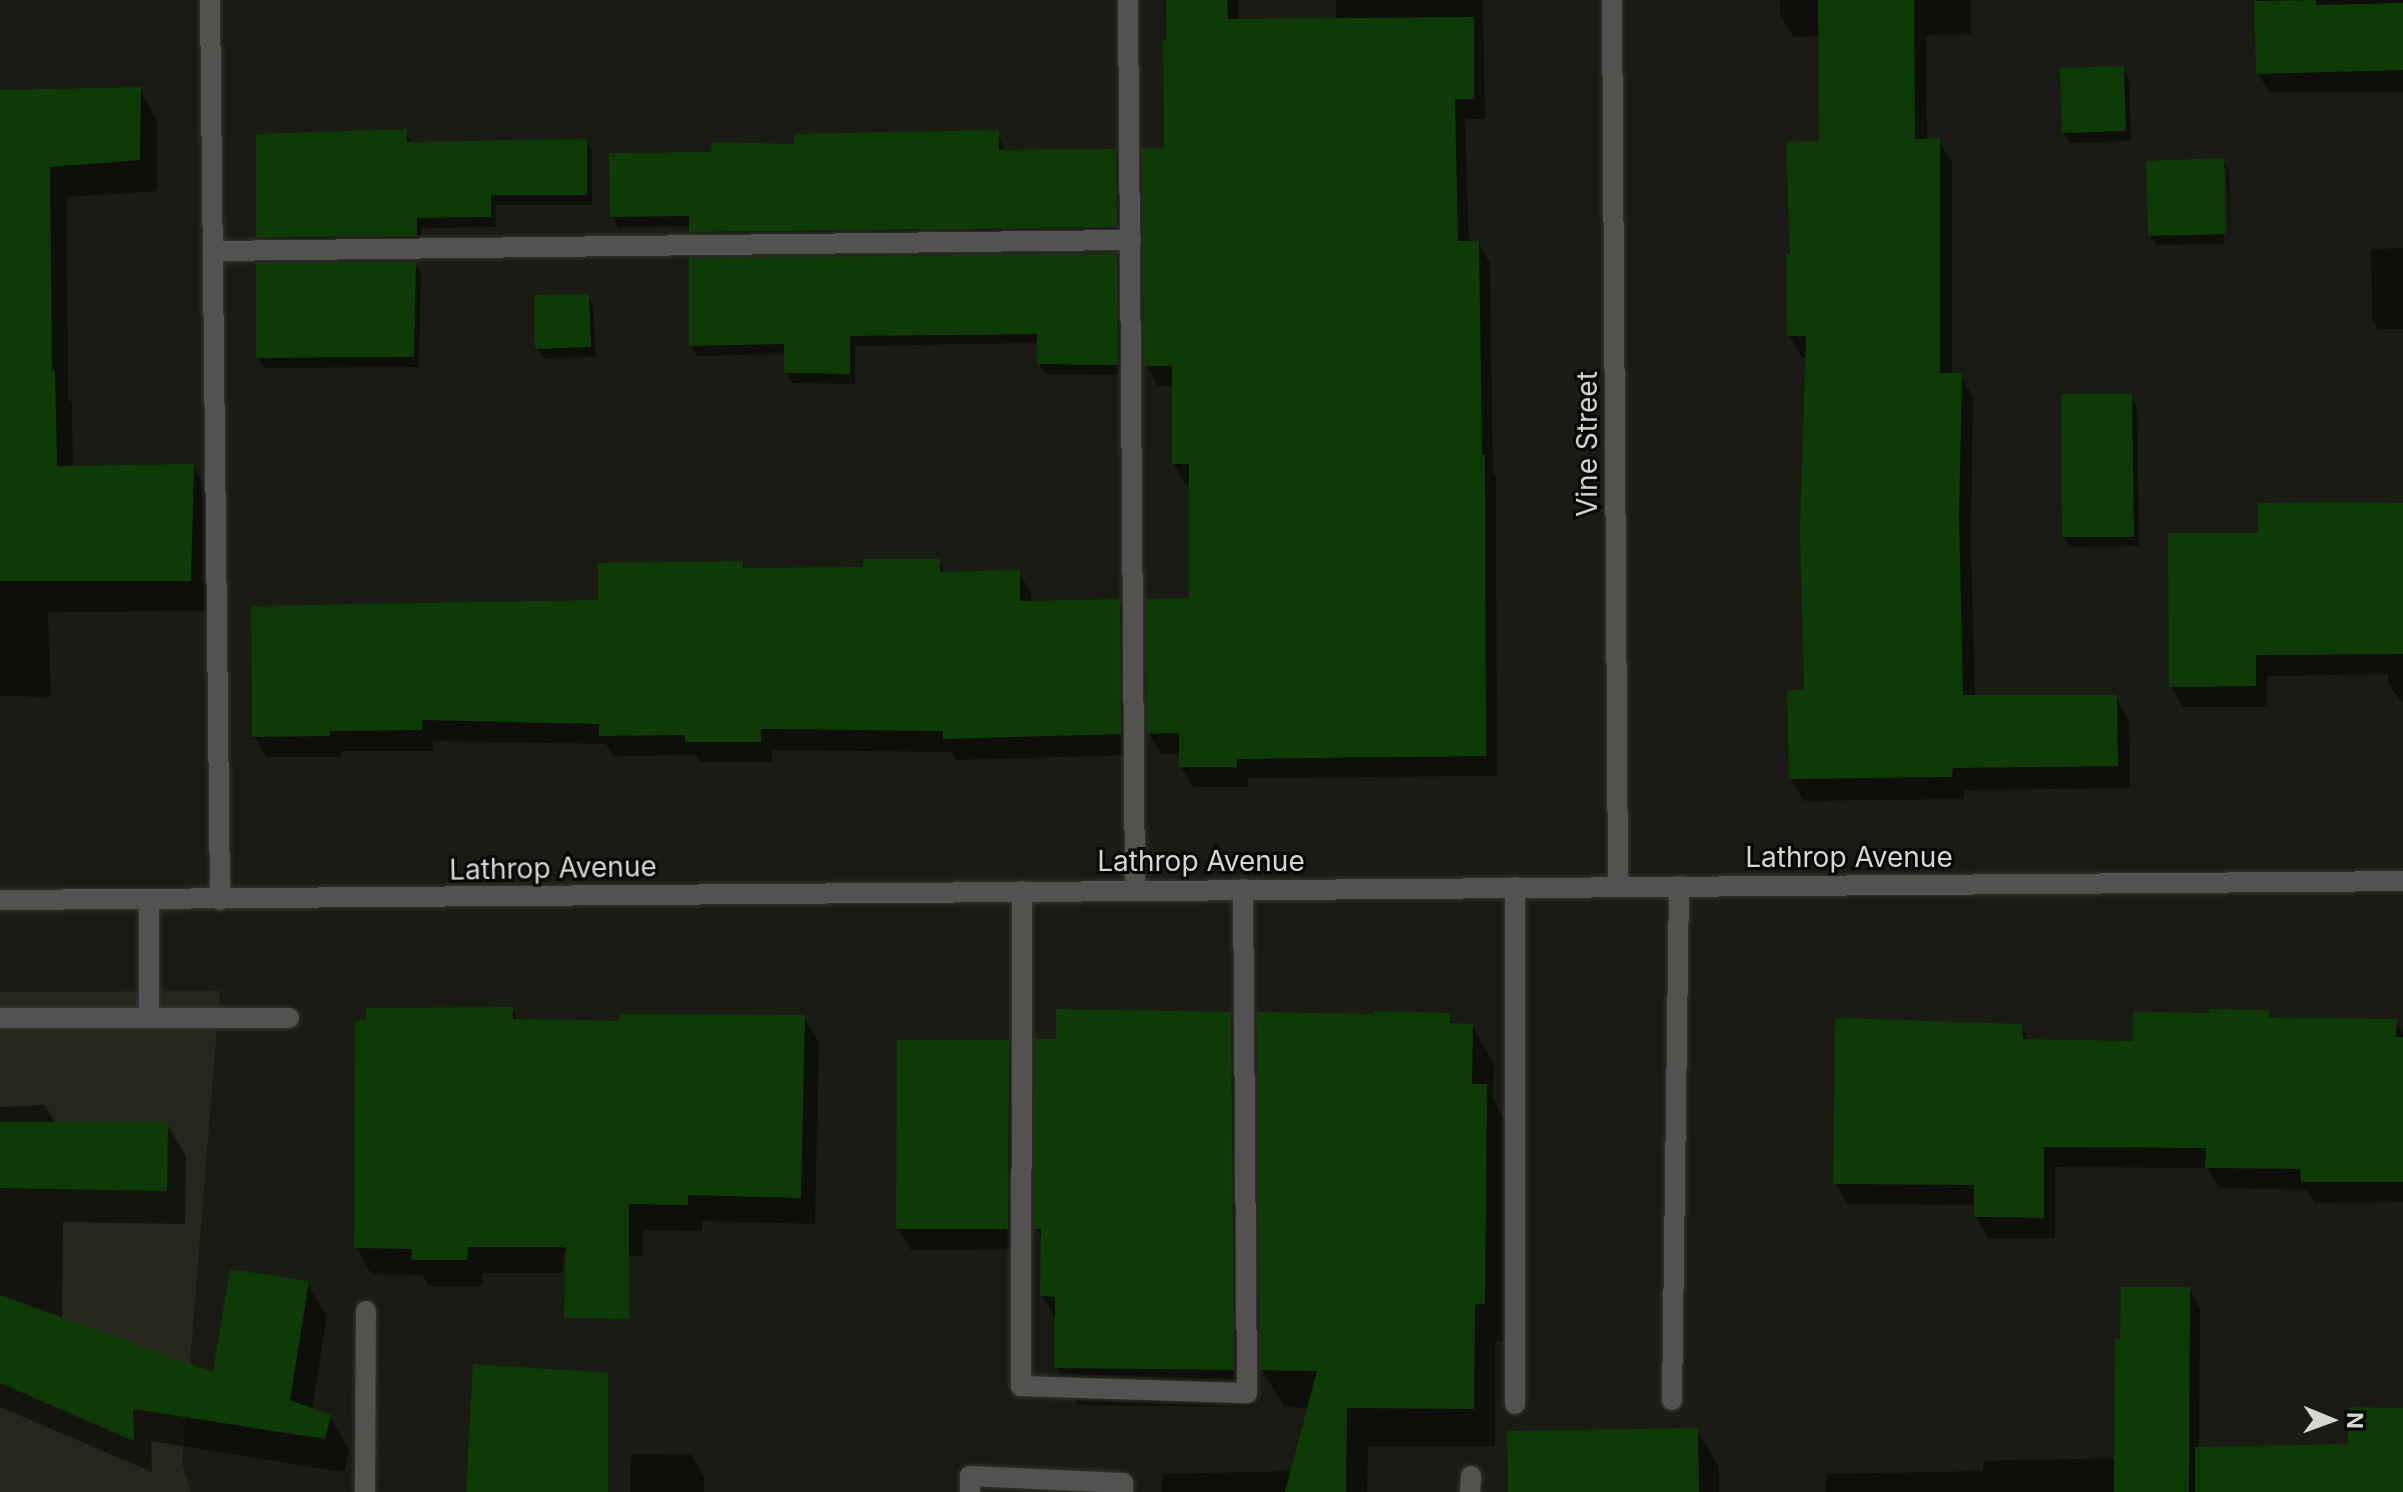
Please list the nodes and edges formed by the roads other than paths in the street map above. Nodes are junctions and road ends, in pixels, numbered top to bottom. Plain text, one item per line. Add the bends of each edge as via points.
1 (210, 0) edge
2 (1128, 0) edge
3 (1612, 0) edge
4 (1131, 240) junction
5 (213, 251) junction
6 (2403, 881) edge
7 (1679, 886) junction
8 (1515, 887) junction
9 (1618, 887) junction
10 (1135, 889) junction
11 (1243, 889) junction
12 (1022, 891) junction
13 (0, 900) edge
14 (220, 900) junction
15 (149, 901) junction
16 (0, 1018) edge
17 (149, 1018) junction
18 (289, 1018) dead end
19 (366, 1311) dead end
20 (1672, 1400) dead end
21 (1515, 1404) dead end
22 (365, 1492) edge
23 (970, 1492) edge
24 (1123, 1492) edge

1 - 5 street
2 - 4 street
3 - 9 street, Vine Street
4 - 5 street
4 - 10 street
5 - 14 street
6 - 7 street, Lathrop Avenue
7 - 9 street, Lathrop Avenue
7 - 20 street
8 - 9 street, Lathrop Avenue
8 - 11 street, Lathrop Avenue
8 - 21 street
10 - 11 street, Lathrop Avenue
10 - 12 street, Lathrop Avenue
11 - 12 street via 1247,1393 1021,1386
12 - 14 street, Lathrop Avenue
13 - 15 street, Lathrop Avenue
14 - 15 street, Lathrop Avenue
15 - 17 street
16 - 17 street
17 - 18 street
19 - 22 street
23 - 24 street via 970,1476 1123,1483

